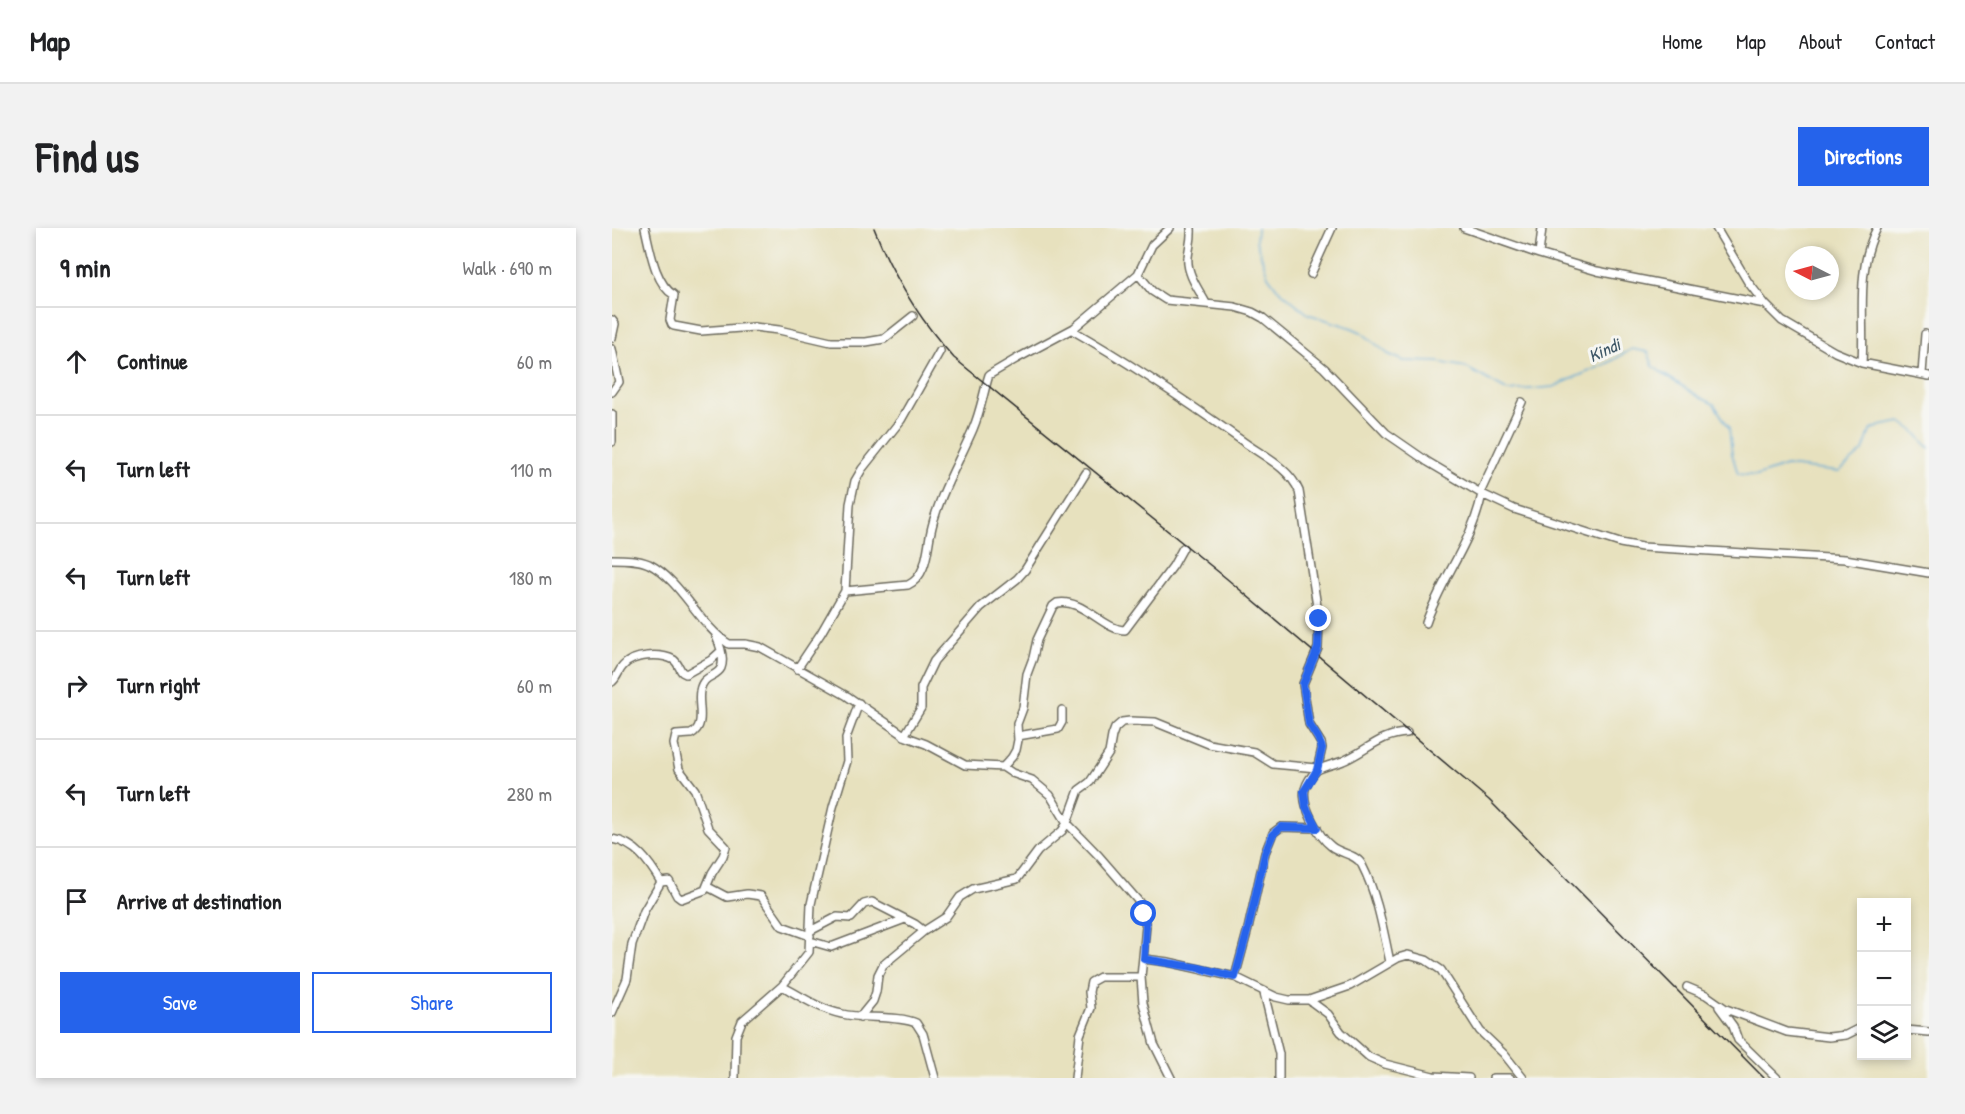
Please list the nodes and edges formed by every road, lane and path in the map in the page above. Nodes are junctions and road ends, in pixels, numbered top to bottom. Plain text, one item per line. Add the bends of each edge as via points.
1 (645, 228) edge
2 (1170, 228) edge
3 (1191, 228) edge
4 (1332, 228) edge
5 (1464, 228) edge
6 (1542, 228) edge
7 (1716, 228) edge
8 (1877, 228) edge
9 (1539, 254) junction
10 (1138, 274) junction
11 (1311, 274) dead end
12 (1206, 303) junction
13 (1765, 304) junction
14 (913, 316) dead end
15 (612, 320) edge
16 (1072, 330) junction
17 (1925, 334) dead end
18 (612, 338) edge
19 (612, 349) edge
20 (940, 351) dead end
21 (1862, 363) junction
22 (1926, 375) edge
23 (612, 392) edge
24 (1522, 402) dead end
25 (612, 414) edge
26 (612, 442) edge
27 (1086, 474) dead end
28 (1481, 494) junction
29 (1183, 548) dead end
30 (612, 559) edge
31 (1929, 573) edge
32 (845, 591) junction
33 (1426, 623) dead end
34 (714, 630) junction
35 (721, 651) junction
36 (797, 669) junction
37 (612, 682) edge
38 (859, 704) junction
39 (1062, 710) dead end
40 (1407, 733) dead end
41 (904, 736) junction
42 (1018, 736) junction
43 (1003, 767) junction
44 (1317, 769) junction
45 (1067, 824) junction
46 (1317, 828) junction
47 (612, 839) edge
48 (661, 882) junction
49 (708, 887) junction
50 (905, 919) junction
51 (924, 932) junction
52 (810, 936) junction
53 (1144, 959) junction
54 (1390, 962) junction
55 (1141, 977) junction
56 (1235, 977) junction
57 (782, 986) junction
58 (1687, 987) dead end
59 (1264, 993) junction
60 (1707, 994) junction
61 (1309, 1000) junction
62 (612, 1013) edge
63 (860, 1017) junction
64 (1857, 1030) edge
65 (1911, 1030) edge
66 (1929, 1032) edge
67 (735, 1078) edge
68 (935, 1078) edge
69 (1075, 1078) edge
70 (1171, 1078) edge
71 (1279, 1078) edge
72 (1469, 1078) edge
73 (1493, 1078) edge
74 (1510, 1078) edge
75 (1522, 1078) edge
76 (1777, 1078) edge

1 - 14 street via 659,275 674,296 670,320 674,326 701,331 754,327 823,340 866,342 884,339
2 - 10 street via 1152,245
3 - 12 street via 1188,266
4 - 11 street
5 - 9 street
6 - 9 street
7 - 13 street
8 - 21 street via 1862,283
9 - 13 street via 1615,275
10 - 12 street via 1166,300
10 - 16 street
12 - 28 street via 1244,309 1263,318 1324,368 1401,444
13 - 21 street via 1782,321
15 - 18 street
16 - 32 street via 989,375 982,407 937,508 925,564 912,584
16 - 44 street via 1125,360 1295,481 1319,619 1318,648 1303,684 1309,724 1322,748
17 - 22 street
19 - 23 street via 619,382
20 - 32 street via 901,420 855,481
21 - 22 street
24 - 28 street
25 - 26 street
27 - 41 street via 1025,570 981,607 934,661 921,688 921,708
28 - 31 street via 1529,515 1642,547 1845,559
28 - 33 street via 1470,536
29 - 42 street via 1125,630 1068,602 1053,606 1027,674
30 - 34 street via 649,564
32 - 36 street
34 - 35 street
34 - 36 street via 729,644 760,647
35 - 37 street via 686,674 671,659 639,657 623,665
35 - 49 street via 720,670 701,686 698,728 675,738 678,769 696,790 708,828 726,847
36 - 38 street
38 - 41 street
38 - 52 street via 846,738 847,761 815,885
39 - 42 street via 1058,729
40 - 44 street via 1384,736 1351,757
41 - 43 street via 965,765
42 - 43 street via 1012,757
43 - 45 street via 1040,785
44 - 45 street via 1273,764 1254,752 1209,744 1155,722 1122,722 1113,732 1109,753 1095,777 1079,790
44 - 46 street via 1304,791 1306,807
45 - 51 street via 1038,851 1017,879 973,889 960,897 940,923
45 - 53 street via 1139,903 1146,926
46 - 54 street via 1332,847 1362,864 1375,894
46 - 56 street via 1281,827 1273,834
47 - 48 street via 636,848
48 - 49 street via 669,881 681,899 702,893
48 - 62 street via 644,911 632,944 627,979
49 - 52 street via 727,897 761,896 782,926
50 - 51 street
50 - 52 street via 831,947
50 - 52 street via 868,902 851,918 837,917
51 - 63 street via 880,969 873,1001
52 - 57 street via 806,958
53 - 55 street
53 - 56 street
54 - 61 street via 1350,986
54 - 75 street via 1408,955 1436,965 1480,1031
55 - 69 street via 1100,977 1091,982 1091,1008 1080,1035
55 - 70 street via 1154,1044
56 - 59 street
57 - 63 street via 828,1010
57 - 67 street via 749,1013 738,1028
58 - 60 street
59 - 61 street via 1289,1000
59 - 71 street via 1279,1054
60 - 64 street via 1726,1009 1787,1032 1828,1037
60 - 76 street via 1725,1014 1738,1040
61 - 72 street via 1369,1056 1385,1064 1433,1076
63 - 68 street via 916,1023 923,1034
65 - 66 street
73 - 74 street

